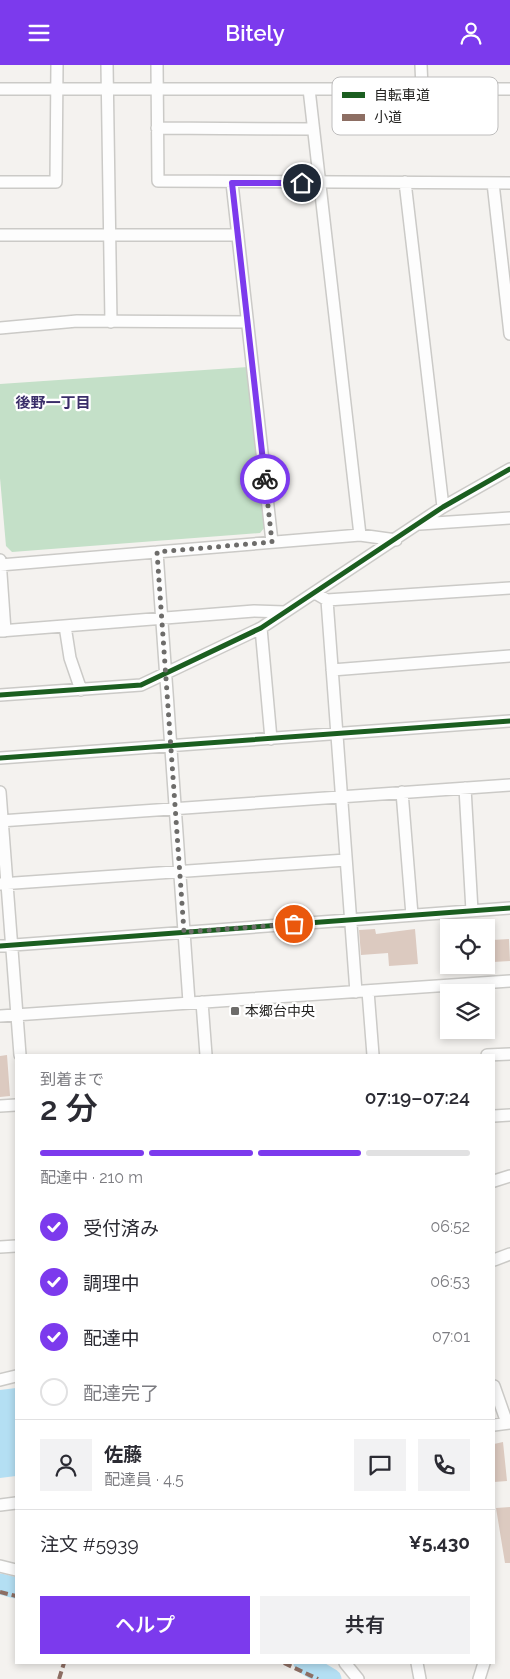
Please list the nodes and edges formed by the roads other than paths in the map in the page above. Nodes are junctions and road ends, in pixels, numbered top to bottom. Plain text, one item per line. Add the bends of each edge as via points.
1 (57, 65) edge
2 (107, 65) edge
3 (157, 65) edge
4 (108, 88) junction
5 (0, 89) edge
6 (57, 89) junction
7 (156, 89) junction
8 (309, 89) junction
9 (332, 89) edge
10 (157, 128) junction
11 (312, 129) junction
12 (0, 182) edge
13 (406, 182) junction
14 (232, 183) junction
15 (320, 183) junction
16 (494, 183) junction
17 (510, 183) edge
18 (0, 235) edge
19 (110, 235) junction
20 (238, 235) junction
21 (111, 321) junction
22 (248, 322) junction
23 (0, 328) edge
24 (510, 334) edge
25 (510, 469) edge
26 (443, 507) junction
27 (510, 518) edge
28 (420, 524) junction
29 (360, 535) junction
30 (396, 540) junction
31 (272, 542) junction
32 (157, 552) junction
33 (0, 560) edge
34 (0, 565) edge
35 (510, 588) edge
36 (316, 593) junction
37 (327, 600) junction
38 (285, 612) junction
39 (162, 618) junction
40 (65, 626) junction
41 (261, 628) junction
42 (3, 631) edge
43 (510, 656) edge
44 (332, 670) junction
45 (166, 673) junction
46 (81, 690) junction
47 (0, 695) edge
48 (510, 721) edge
49 (336, 734) junction
50 (271, 739) junction
51 (172, 747) junction
52 (0, 758) edge
53 (510, 785) edge
54 (465, 788) junction
55 (0, 792) edge
56 (402, 792) junction
57 (341, 797) junction
58 (175, 808) junction
59 (1, 821) edge
60 (346, 860) junction
61 (180, 871) junction
62 (4, 884) edge
63 (510, 908) edge
64 (472, 911) junction
65 (412, 915) junction
66 (349, 920) junction
67 (184, 932) junction
68 (6, 945) edge
69 (510, 981) edge
70 (368, 991) junction
71 (356, 992) junction
72 (202, 1002) junction
73 (189, 1003) junction
74 (16, 1015) junction
75 (0, 1016) edge
76 (20, 1054) edge
77 (206, 1054) edge
78 (373, 1054) edge
79 (510, 1054) edge
80 (495, 1055) edge
81 (15, 1105) edge
82 (0, 1106) edge
83 (510, 1115) edge
84 (495, 1116) edge
85 (510, 1176) edge
86 (495, 1181) edge
87 (15, 1246) edge
88 (0, 1247) edge
89 (510, 1254) edge
90 (495, 1260) edge
91 (15, 1376) edge
92 (0, 1381) edge
93 (495, 1388) edge
94 (509, 1423) edge
95 (495, 1425) edge
96 (15, 1503) edge
97 (0, 1505) edge
98 (0, 1566) edge
99 (15, 1570) edge
100 (346, 1664) edge
101 (417, 1664) edge
102 (484, 1664) edge
103 (358, 1679) edge
104 (420, 1679) edge
105 (480, 1679) edge

1 - 6 street
2 - 4 street
3 - 7 street
4 - 6 street
4 - 7 street
4 - 19 street
5 - 6 street
6 - 12 street via 56,182
7 - 8 street
7 - 10 street
8 - 9 street
8 - 11 street
10 - 11 street
10 - 14 street via 158,181
11 - 15 street
13 - 15 street
13 - 16 street
13 - 26 street
14 - 15 street
14 - 20 street
15 - 29 street
16 - 17 street
16 - 24 street
18 - 19 street
19 - 20 street
19 - 21 street
20 - 22 street
21 - 22 street
21 - 23 street
22 - 31 street
25 - 26 street
26 - 28 street
27 - 28 street
28 - 30 street
29 - 30 street
29 - 31 street
30 - 36 street
31 - 32 street
32 - 34 street
32 - 39 street
33 - 34 street
34 - 42 street
35 - 37 street
36 - 37 street
36 - 38 street
37 - 44 street
38 - 39 street via 254,611
38 - 41 street
39 - 40 street
39 - 45 street
40 - 42 street
40 - 46 street via 70,658
41 - 45 street
41 - 50 street
43 - 44 street
44 - 49 street
45 - 46 street via 141,685
45 - 51 street
46 - 47 street
48 - 49 street
49 - 50 street
49 - 57 street
50 - 51 street
51 - 52 street
51 - 58 street
53 - 54 street
54 - 56 street
54 - 64 street
55 - 59 street
56 - 57 street
56 - 65 street
57 - 58 street
57 - 60 street
58 - 59 street
58 - 61 street
59 - 62 street
60 - 61 street
60 - 66 street
61 - 62 street
61 - 67 street
62 - 68 street
63 - 64 street
64 - 65 street
65 - 66 street
66 - 67 street
66 - 71 street
67 - 68 street
67 - 73 street
68 - 74 street
69 - 70 street
70 - 71 street
70 - 78 street
71 - 72 street
72 - 73 street
72 - 77 street
73 - 74 street
74 - 75 street
74 - 76 street
79 - 80 street
81 - 82 street
83 - 84 street
85 - 86 street
87 - 88 street
89 - 90 street
91 - 92 street
93 - 94 street
94 - 95 street
96 - 97 street
98 - 99 street
100 - 103 street
101 - 104 street
102 - 105 street

